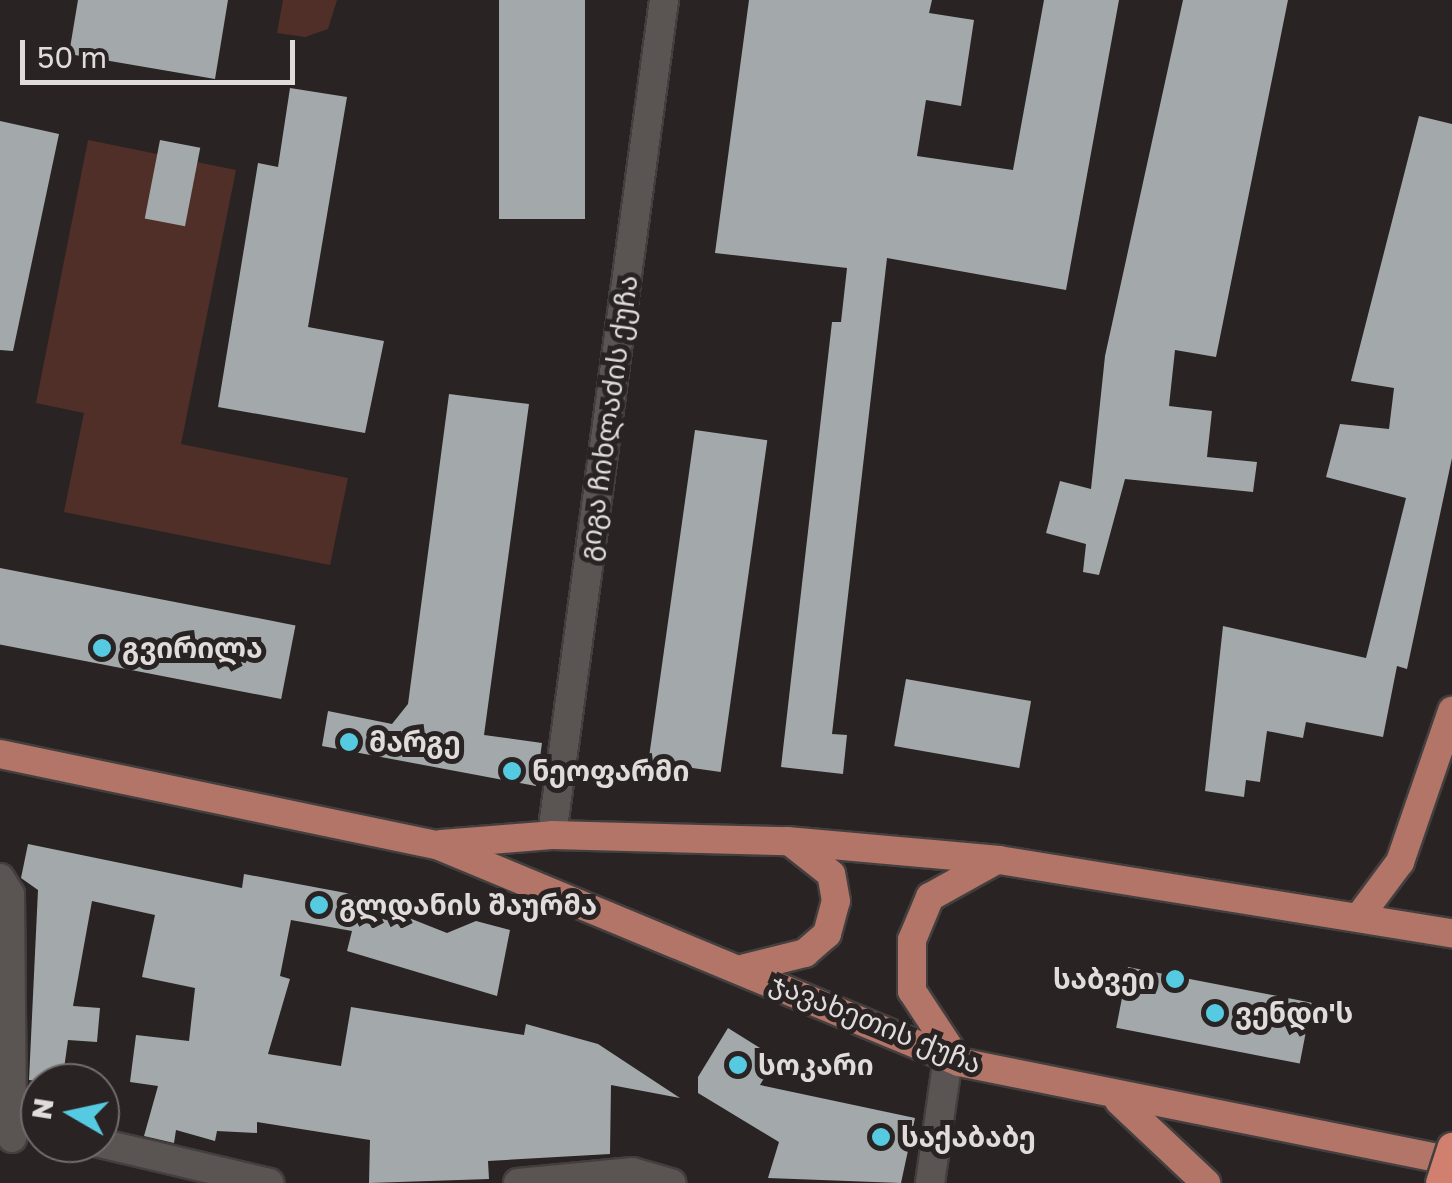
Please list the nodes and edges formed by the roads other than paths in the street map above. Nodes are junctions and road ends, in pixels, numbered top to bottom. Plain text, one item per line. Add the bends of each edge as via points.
1 (664, 0) edge
2 (1452, 711) edge
3 (0, 754) edge
4 (552, 836) junction
5 (786, 840) junction
6 (436, 844) junction
7 (999, 860) junction
8 (0, 878) edge
9 (1359, 917) junction
10 (1452, 933) edge
11 (744, 968) junction
12 (954, 1060) junction
13 (1118, 1100) junction
14 (6, 1140) edge
15 (1452, 1147) edge
16 (120, 1148) edge
17 (1452, 1162) edge
18 (269, 1183) edge
19 (518, 1183) edge
20 (672, 1183) edge
21 (930, 1183) edge
22 (1206, 1183) edge
23 (1440, 1183) edge

1 - 4 street, გიგა ჩიხლაძის ქუჩა
2 - 9 main road via 1400,862
3 - 6 main road, ჯავახეთის ქუჩა
4 - 5 main road, ჯავახეთის ქუჩა
4 - 6 main road, ჯავახეთის ქუჩა
5 - 7 main road, ჯავახეთის ქუჩა
5 - 11 main road via 831,874 833,917 804,953
6 - 11 main road, ჯავახეთის ქუჩა
7 - 9 main road, ჯავახეთის ქუჩა
7 - 12 main road via 930,897 912,940 912,991
8 - 14 street via 10,894
9 - 10 main road, ჯავახეთის ქუჩა
11 - 12 main road, ჯავახეთის ქუჩა
12 - 13 main road, ჯავახეთის ქუჩა
12 - 21 street
13 - 17 main road, ჯავახეთის ქუჩა
13 - 22 main road
15 - 23 highway, bridge
16 - 18 street
19 - 20 street via 632,1172

